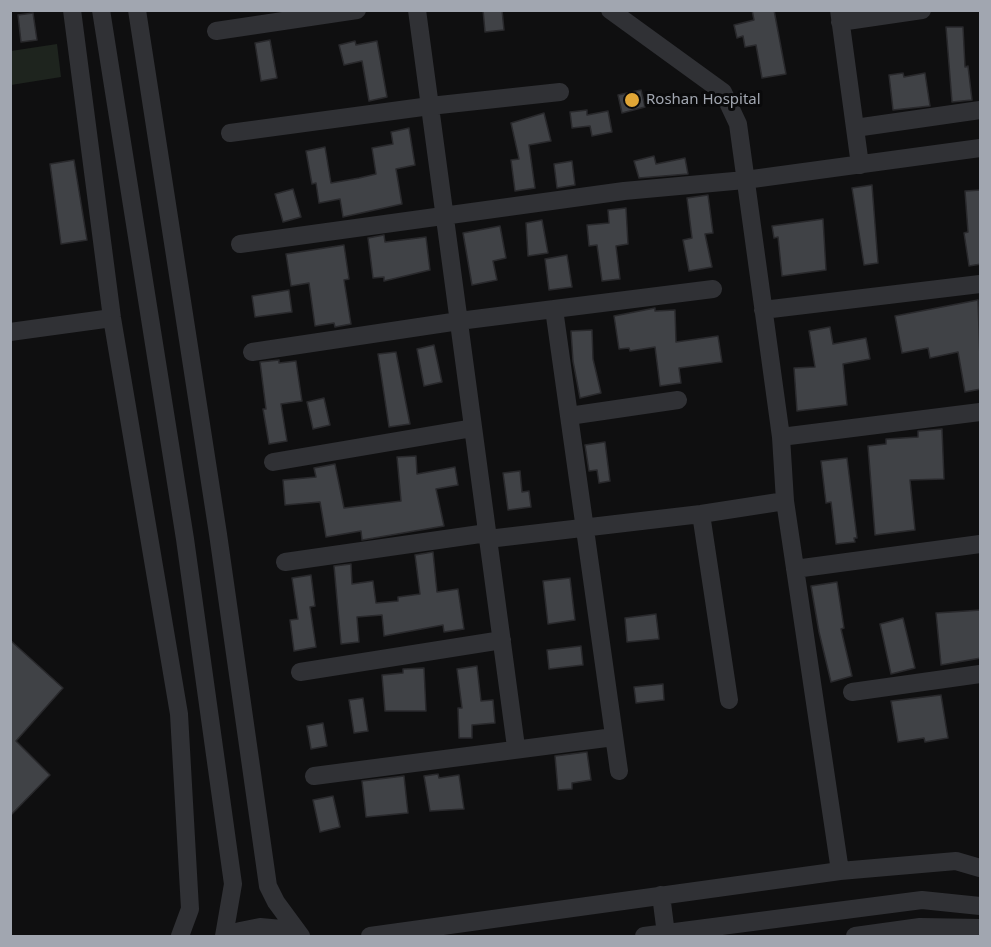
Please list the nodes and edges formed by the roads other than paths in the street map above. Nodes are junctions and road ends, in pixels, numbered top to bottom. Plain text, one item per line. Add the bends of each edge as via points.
1 (72, 10) edge
2 (101, 10) edge
3 (137, 10) edge
4 (357, 10) edge
5 (417, 10) edge
6 (610, 10) edge
7 (922, 10) edge
8 (839, 16) edge
9 (216, 31) dead end
10 (560, 92) dead end
11 (430, 106) junction
12 (981, 110) edge
13 (855, 128) junction
14 (230, 133) dead end
15 (981, 148) edge
16 (860, 165) junction
17 (745, 180) junction
18 (444, 214) junction
19 (240, 244) dead end
20 (981, 284) edge
21 (713, 289) dead end
22 (554, 309) junction
23 (763, 310) junction
24 (112, 318) junction
25 (459, 321) junction
26 (10, 333) edge
27 (252, 352) dead end
28 (678, 400) dead end
29 (981, 412) edge
30 (569, 416) junction
31 (473, 428) junction
32 (781, 437) junction
33 (273, 462) dead end
34 (785, 501) junction
35 (701, 514) junction
36 (584, 527) junction
37 (488, 536) junction
38 (981, 544) edge
39 (285, 562) dead end
40 (795, 569) junction
41 (502, 640) junction
42 (300, 672) dead end
43 (981, 674) edge
44 (852, 692) dead end
45 (729, 700) dead end
46 (208, 710) junction
47 (178, 714) junction
48 (614, 736) junction
49 (516, 747) junction
50 (619, 771) dead end
51 (314, 776) dead end
52 (981, 868) edge
53 (840, 871) junction
54 (661, 895) junction
55 (981, 906) edge
56 (981, 928) edge
57 (666, 934) junction
58 (180, 936) edge
59 (224, 936) edge
60 (229, 936) edge
61 (301, 936) edge
62 (370, 936) edge
63 (644, 936) edge
64 (855, 936) edge

1 - 24 street
2 - 46 street via 185,539
3 - 61 street via 268,886
4 - 9 street
5 - 11 street
6 - 17 street via 723,92 738,124
7 - 8 street
8 - 13 street
10 - 11 street
11 - 14 street
11 - 18 street
12 - 13 street
13 - 16 street
15 - 16 street
16 - 17 street
17 - 18 street
17 - 23 street
18 - 19 street
18 - 25 street
20 - 23 street
21 - 22 street
22 - 25 street
22 - 30 street
23 - 32 street
24 - 26 street
24 - 47 street
25 - 27 street
25 - 31 street
28 - 30 street
29 - 32 street
30 - 36 street
31 - 33 street
31 - 37 street
32 - 34 street
34 - 35 street
34 - 40 street
35 - 36 street
35 - 45 street
36 - 37 street
36 - 48 street
37 - 39 street
37 - 41 street
38 - 40 street
40 - 53 street
41 - 42 street
41 - 49 street
43 - 44 street
46 - 47 street
46 - 59 street via 233,884
47 - 58 street via 190,909
48 - 49 street
48 - 50 street
49 - 51 street
52 - 53 street via 956,861
53 - 54 street
54 - 57 street
54 - 62 street
55 - 57 street via 922,900
56 - 64 street via 920,927
57 - 63 street
60 - 61 street via 260,927

